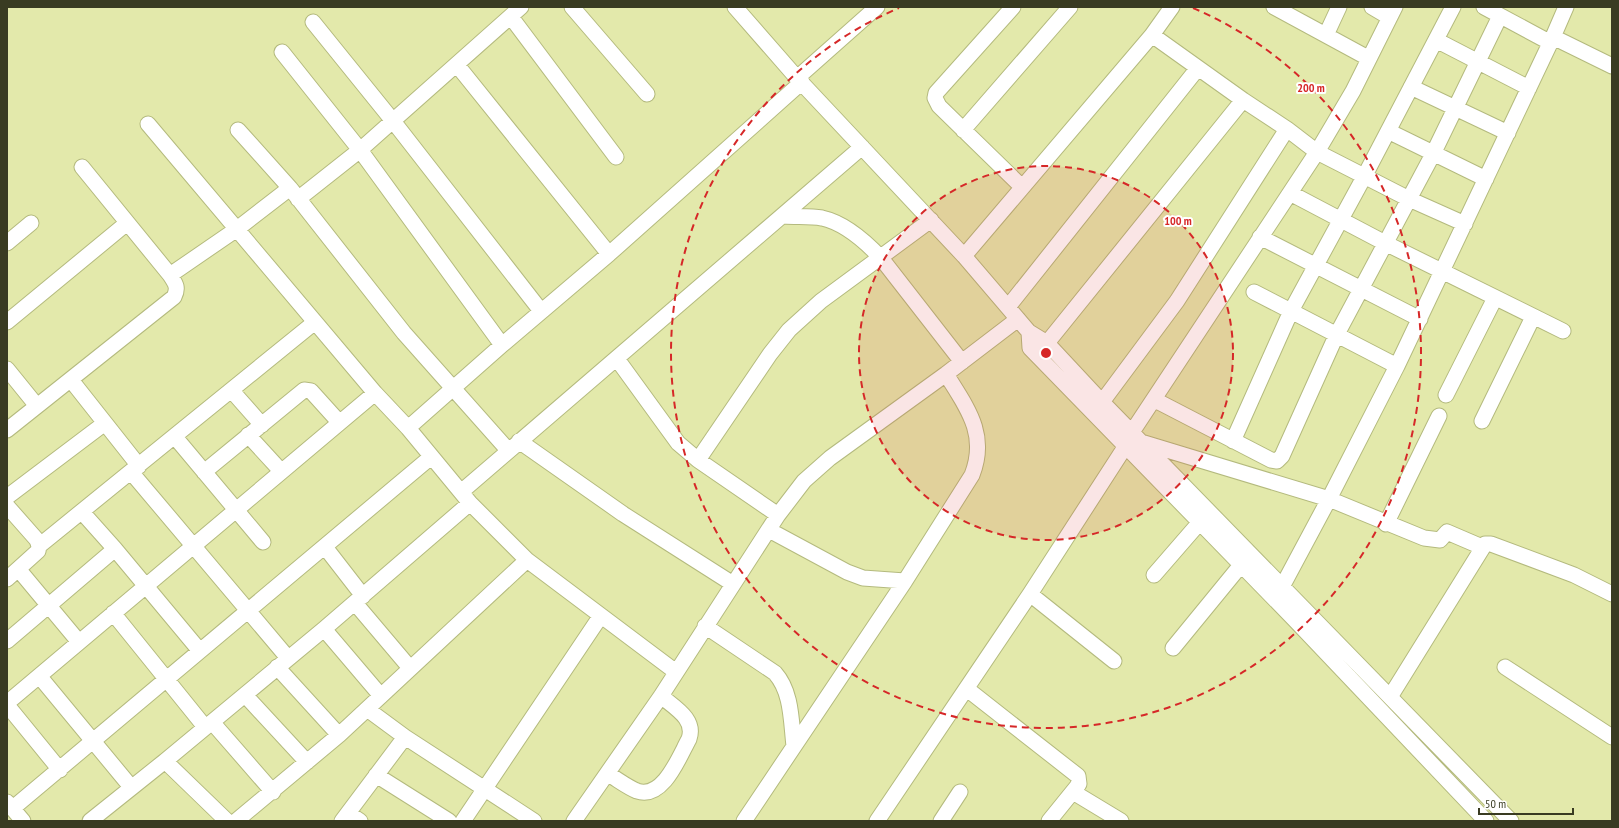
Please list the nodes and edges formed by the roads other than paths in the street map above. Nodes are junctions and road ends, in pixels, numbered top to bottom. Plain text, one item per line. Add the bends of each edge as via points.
1 (572, 7) edge
2 (735, 7) edge
3 (877, 7) edge
4 (1013, 7) edge
5 (1070, 7) edge
6 (1172, 7) edge
7 (1339, 7) edge
8 (1372, 7) edge
9 (1453, 7) edge
10 (1484, 7) edge
11 (1566, 7) edge
12 (1278, 8) edge
13 (516, 12) edge
14 (1392, 12) edge
15 (1500, 16) junction
16 (313, 22) dead end
17 (1152, 35) junction
18 (1326, 35) junction
19 (1436, 40) junction
20 (1552, 40) junction
21 (282, 52) dead end
22 (1368, 58) junction
23 (1478, 62) junction
24 (457, 65) junction
25 (1612, 66) edge
26 (1198, 68) junction
27 (799, 80) junction
28 (1411, 87) junction
29 (1529, 88) junction
30 (647, 94) dead end
31 (1243, 100) junction
32 (1456, 108) junction
33 (393, 121) junction
34 (148, 124) dead end
35 (1287, 129) junction
36 (238, 130) dead end
37 (963, 130) junction
38 (1388, 131) junction
39 (1508, 133) junction
40 (862, 147) junction
41 (360, 150) junction
42 (1317, 152) junction
43 (1433, 154) junction
44 (616, 157) dead end
45 (82, 167) dead end
46 (1364, 177) junction
47 (1486, 179) junction
48 (1022, 187) junction
49 (294, 193) junction
50 (1290, 193) junction
51 (1409, 199) junction
52 (784, 216) junction
53 (1341, 219) junction
54 (931, 220) junction
55 (31, 223) dead end
56 (127, 224) junction
57 (1466, 224) junction
58 (237, 229) junction
59 (1260, 237) junction
60 (7, 243) edge
61 (1385, 243) junction
62 (609, 254) junction
63 (964, 256) junction
64 (881, 258) junction
65 (1316, 266) junction
66 (1443, 272) junction
67 (170, 275) junction
68 (1361, 288) junction
69 (1254, 292) dead end
70 (1495, 298) junction
71 (1008, 307) junction
72 (541, 311) junction
73 (1290, 311) junction
74 (1533, 317) junction
75 (1018, 319) junction
76 (1420, 319) junction
77 (7, 322) edge
78 (315, 322) junction
79 (1029, 332) junction
80 (1563, 332) dead end
81 (1336, 336) junction
82 (1047, 343) junction
83 (502, 345) junction
84 (616, 359) junction
85 (962, 362) junction
86 (1397, 366) junction
87 (7, 369) edge
88 (946, 374) junction
89 (71, 380) junction
90 (452, 388) junction
91 (232, 391) junction
92 (375, 393) junction
93 (1446, 395) dead end
94 (1155, 400) junction
95 (1102, 402) junction
96 (37, 406) junction
97 (1439, 416) dead end
98 (1482, 421) dead end
99 (339, 422) junction
100 (105, 423) junction
101 (262, 425) junction
102 (408, 428) junction
103 (7, 430) edge
104 (1132, 432) junction
105 (248, 435) junction
106 (175, 437) junction
107 (1234, 441) junction
108 (1143, 443) junction
109 (514, 445) junction
110 (1125, 447) junction
111 (431, 457) junction
112 (698, 460) junction
113 (135, 469) junction
114 (281, 471) junction
115 (204, 472) junction
116 (7, 497) edge
117 (465, 498) junction
118 (1329, 499) junction
119 (7, 506) edge
120 (235, 510) junction
121 (82, 512) junction
122 (778, 515) junction
123 (1200, 522) junction
124 (1386, 524) junction
125 (769, 530) junction
126 (263, 542) dead end
127 (39, 546) junction
128 (193, 546) junction
129 (325, 547) junction
130 (1482, 547) junction
131 (115, 549) junction
132 (527, 560) junction
133 (1241, 565) junction
134 (19, 570) junction
135 (1154, 574) dead end
136 (7, 579) edge
137 (905, 581) junction
138 (733, 584) junction
139 (146, 585) junction
140 (1282, 585) junction
141 (1030, 594) junction
142 (1612, 594) edge
143 (359, 600) junction
144 (49, 605) junction
145 (249, 611) junction
146 (113, 613) junction
147 (600, 617) junction
148 (705, 626) junction
149 (324, 629) junction
150 (7, 640) edge
151 (79, 642) junction
152 (1173, 648) dead end
153 (200, 651) junction
154 (1114, 661) dead end
155 (283, 663) junction
156 (1505, 667) dead end
157 (410, 668) junction
158 (676, 672) junction
159 (40, 677) junction
160 (167, 679) junction
161 (967, 689) junction
162 (245, 695) junction
163 (381, 696) junction
164 (661, 696) junction
165 (1390, 697) junction
166 (7, 704) edge
167 (367, 709) junction
168 (208, 724) junction
169 (339, 735) junction
170 (1612, 736) edge
171 (405, 737) junction
172 (93, 743) junction
173 (794, 746) junction
174 (165, 761) junction
175 (307, 762) junction
176 (60, 770) junction
177 (608, 774) junction
178 (376, 775) junction
179 (131, 788) junction
180 (485, 788) junction
181 (273, 792) junction
182 (960, 792) dead end
183 (1073, 792) junction
184 (10, 805) edge
185 (350, 818) edge
186 (23, 821) edge
187 (90, 821) edge
188 (227, 821) edge
189 (236, 821) edge
190 (449, 821) edge
191 (463, 821) edge
192 (534, 821) edge
193 (574, 821) edge
194 (744, 821) edge
195 (877, 821) edge
196 (941, 821) edge
197 (1048, 821) edge
198 (1121, 821) edge
199 (1486, 821) edge
200 (1510, 821) edge

1 - 30 street
2 - 27 street
3 - 27 street
4 - 37 street via 936,93 935,98 939,106
5 - 37 street
6 - 17 street
7 - 18 street
8 - 14 street
9 - 19 street
10 - 15 street
11 - 20 street
12 - 18 street
13 - 24 street
13 - 44 street
14 - 22 street
15 - 20 street
15 - 23 street
16 - 33 street
17 - 26 street
17 - 48 street
18 - 22 street
19 - 23 street
19 - 28 street
20 - 25 street
20 - 29 street
21 - 41 street
22 - 42 street via 1353,91
23 - 29 street
23 - 32 street
24 - 33 street
24 - 62 street
26 - 31 street
26 - 71 street
27 - 40 street
27 - 62 street
28 - 32 street
28 - 38 street
29 - 39 street
31 - 35 street
31 - 82 street
32 - 39 street
32 - 43 street
33 - 41 street
33 - 72 street
34 - 58 street
35 - 42 street
35 - 95 street via 1177,301
36 - 49 street
37 - 48 street
38 - 43 street
38 - 46 street
39 - 47 street
40 - 52 street
40 - 54 street
41 - 49 street
41 - 83 street
42 - 46 street
42 - 50 street
43 - 47 street
43 - 51 street
45 - 56 street
46 - 51 street
46 - 53 street
47 - 57 street
48 - 63 street
49 - 58 street
49 - 90 street via 358,277
50 - 53 street
50 - 59 street
51 - 57 street
51 - 61 street
52 - 64 street via 822,218 845,228 867,243
52 - 84 street
53 - 61 street
53 - 65 street
54 - 63 street
54 - 64 street
55 - 60 street
56 - 67 street
56 - 77 street
57 - 66 street
58 - 67 street
58 - 78 street
59 - 65 street
59 - 94 street
61 - 66 street
61 - 68 street
62 - 72 street
63 - 71 street
64 - 85 street
64 - 112 street via 821,301 789,330
65 - 68 street
65 - 73 street
66 - 70 street
66 - 76 street
67 - 89 street via 176,285 174,297
68 - 76 street
68 - 81 street
69 - 73 street
70 - 74 street
70 - 93 street
71 - 75 street
72 - 83 street
73 - 81 street
73 - 107 street
74 - 80 street
74 - 98 street
75 - 79 street
75 - 85 street
76 - 86 street
78 - 91 street
78 - 92 street
79 - 82 street
79 - 110 street via 1030,348
81 - 86 street
81 - 107 street via 1282,456 1277,461 1271,460
82 - 95 street
83 - 90 street
84 - 109 street
84 - 112 street via 678,443
85 - 88 street
86 - 118 street
87 - 96 street
88 - 122 street via 816,469
88 - 137 street via 976,429 979,449 977,462 972,475
89 - 96 street
89 - 100 street
90 - 102 street
90 - 109 street
91 - 101 street
91 - 106 street
92 - 99 street
92 - 102 street
94 - 104 street
94 - 107 street
95 - 104 street
96 - 103 street
97 - 124 street
99 - 101 street via 307,389
99 - 114 street
100 - 113 street
100 - 116 street
101 - 105 street
102 - 111 street
104 - 108 street
105 - 114 street
105 - 115 street
106 - 113 street
106 - 115 street
108 - 118 street
108 - 140 street
109 - 117 street
109 - 138 street
110 - 123 street
110 - 141 street
111 - 117 street
111 - 129 street
112 - 122 street
113 - 121 street
113 - 128 street
114 - 120 street
115 - 120 street
117 - 132 street
117 - 143 street
118 - 124 street
118 - 140 street
119 - 127 street via 37,540
120 - 126 street
120 - 128 street
121 - 127 street
121 - 131 street
122 - 125 street
123 - 133 street
123 - 135 street
124 - 130 street via 1435,540 1442,539 1450,532
125 - 137 street via 847,572 863,578
125 - 138 street
127 - 134 street via 38,551
128 - 139 street
128 - 145 street
129 - 143 street
129 - 145 street
130 - 142 street via 1491,544 1574,574
130 - 165 street
131 - 139 street
131 - 144 street
132 - 147 street
132 - 157 street
133 - 152 street
133 - 199 street
134 - 136 street
134 - 144 street
137 - 173 street
138 - 148 street
139 - 146 street
139 - 153 street
140 - 165 street
141 - 154 street
141 - 161 street
143 - 149 street
143 - 157 street
144 - 150 street
144 - 151 street
145 - 153 street
145 - 155 street
146 - 151 street
146 - 160 street
147 - 158 street
147 - 180 street
148 - 158 street
148 - 173 street via 775,673 783,682 787,693
149 - 155 street
149 - 163 street
151 - 159 street
153 - 160 street
155 - 162 street
155 - 169 street
156 - 170 street
157 - 163 street
158 - 164 street
159 - 166 street
159 - 172 street
160 - 168 street
160 - 172 street
161 - 183 street via 1078,776 1079,784
161 - 195 street
162 - 168 street
162 - 175 street
163 - 167 street
164 - 177 street
164 - 177 street via 685,716 692,732 663,783 649,792 637,791
165 - 200 street
166 - 176 street
167 - 169 street
167 - 171 street
168 - 174 street
168 - 181 street
169 - 175 street
171 - 178 street
171 - 180 street
172 - 176 street
172 - 179 street
173 - 194 street
174 - 179 street
174 - 188 street
175 - 181 street
176 - 184 street
177 - 193 street
178 - 185 street
178 - 190 street
179 - 187 street
180 - 191 street
180 - 192 street
181 - 189 street
182 - 196 street
183 - 197 street
183 - 198 street
184 - 186 street

